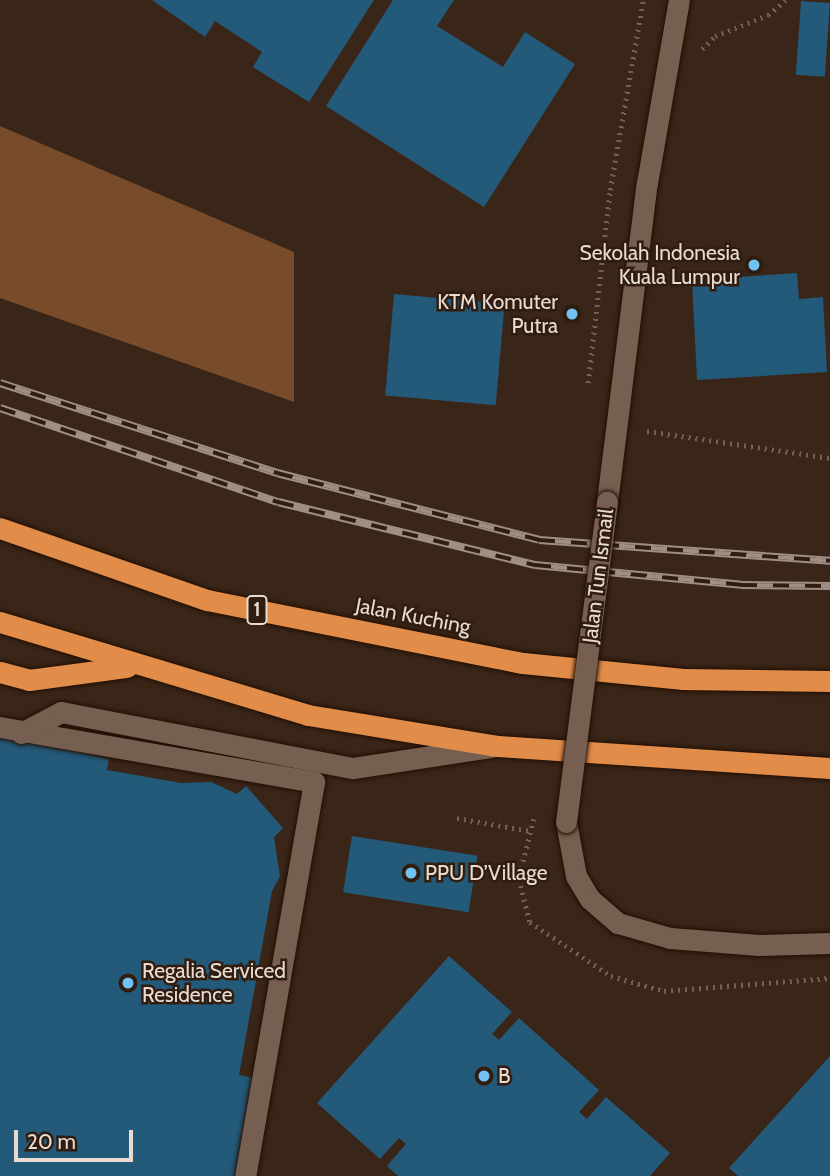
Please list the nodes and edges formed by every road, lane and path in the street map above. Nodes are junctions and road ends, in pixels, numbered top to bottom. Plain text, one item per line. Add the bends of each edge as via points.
1 (679, 0) edge
2 (786, 0) edge
3 (715, 36) dead end
4 (615, 425) junction
5 (830, 458) edge
6 (0, 528) edge
7 (0, 622) edge
8 (133, 667) junction
9 (0, 672) edge
10 (830, 681) edge
11 (10, 730) edge
12 (497, 746) junction
13 (830, 768) edge
14 (457, 818) dead end
15 (530, 831) dead end
16 (830, 943) edge
17 (245, 1176) edge

1 - 4 street, Jalan Tun Ismail via 651,156
2 - 3 path via 768,15
4 - 5 path
4 - 16 street, Jalan Tun Ismail, bridge via 566,822 576,876 590,899 618,923 670,938 760,946
6 - 10 highway, Jalan Kuching / 1 via 207,600 523,663 683,679
7 - 8 highway
8 - 9 highway via 29,680
8 - 12 highway via 308,715
11 - 12 street via 61,712 353,768
11 - 17 street via 314,782
12 - 13 highway
14 - 15 path

